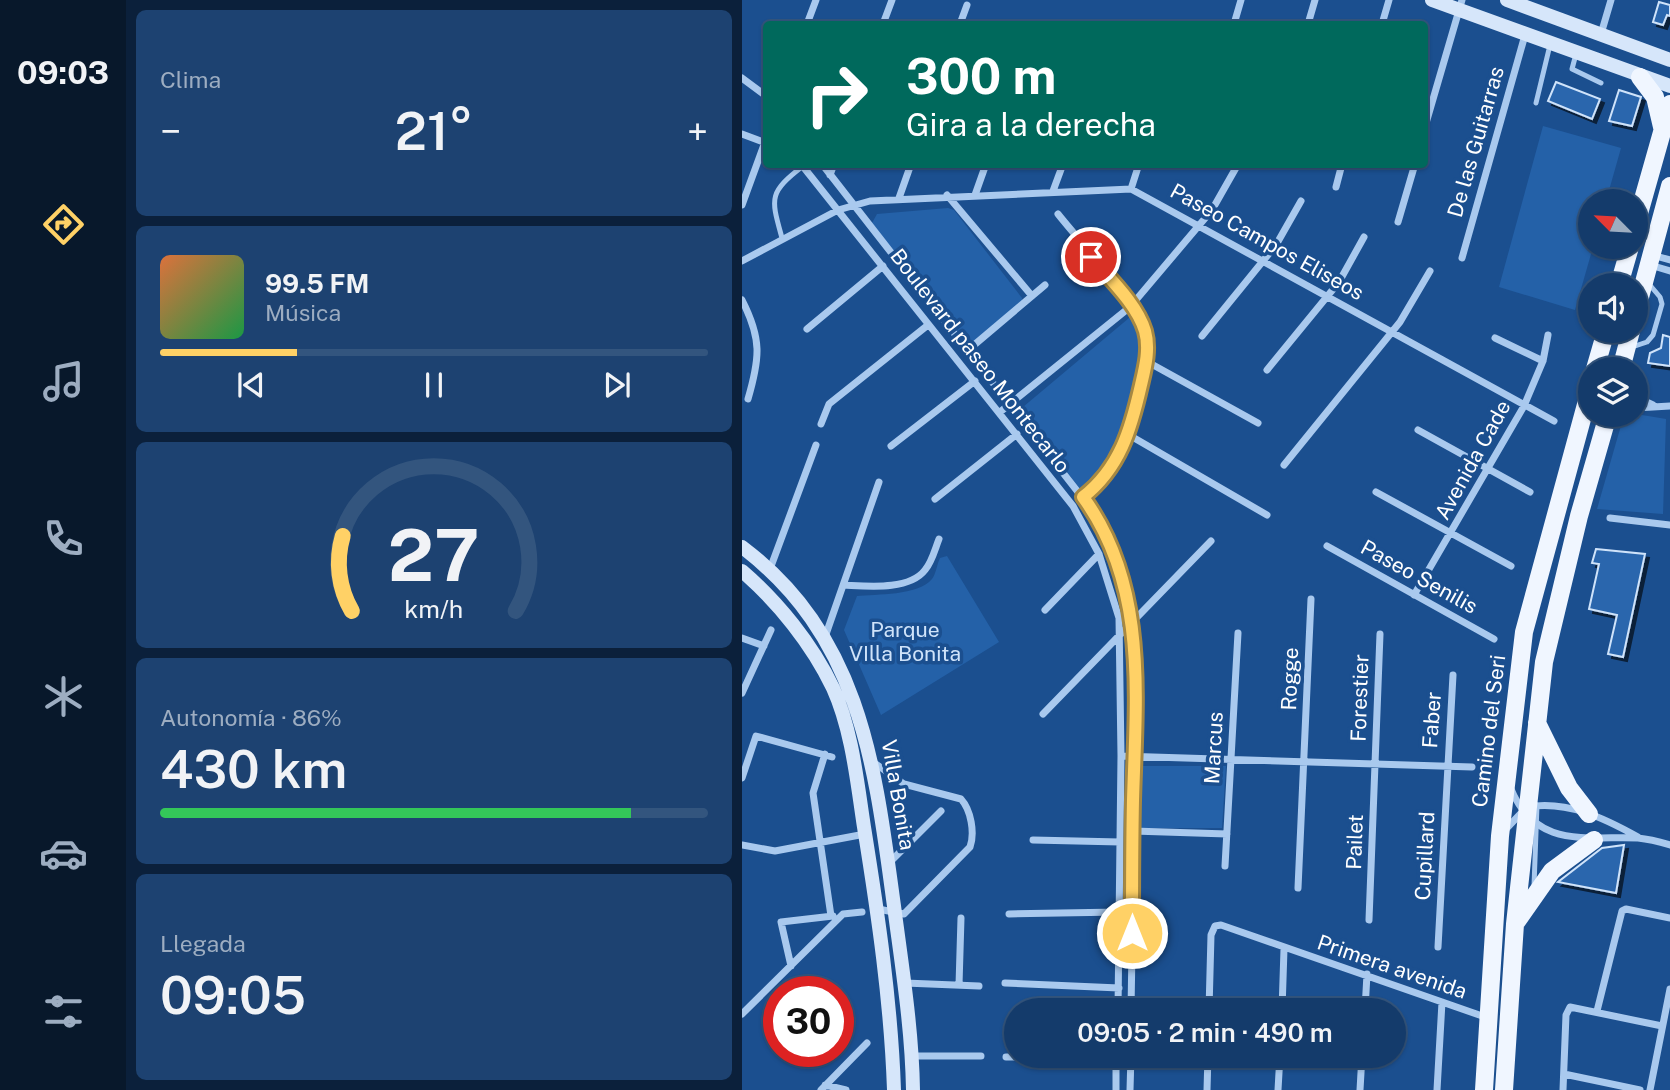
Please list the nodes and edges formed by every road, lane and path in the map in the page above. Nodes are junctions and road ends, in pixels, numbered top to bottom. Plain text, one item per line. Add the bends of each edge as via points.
1 (816, 0) edge
2 (892, 0) edge
3 (1241, 0) edge
4 (1315, 0) edge
5 (1389, 0) edge
6 (1432, 0) edge
7 (1507, 0) edge
8 (1611, 0) edge
9 (967, 5) dead end
10 (1461, 5) edge
11 (1536, 5) edge
12 (808, 21) edge
13 (884, 21) edge
14 (961, 21) edge
15 (1235, 21) edge
16 (1309, 21) edge
17 (1383, 21) edge
18 (1601, 34) junction
19 (1525, 35) junction
20 (1550, 44) junction
21 (1576, 54) junction
22 (1670, 60) edge
23 (1640, 77) junction
24 (742, 78) edge
25 (1601, 83) dead end
26 (1670, 86) edge
27 (763, 94) edge
28 (1536, 103) dead end
29 (1670, 104) edge
30 (1428, 116) edge
31 (1663, 128) junction
32 (742, 134) edge
33 (763, 142) edge
34 (763, 151) edge
35 (798, 168) edge
36 (804, 168) edge
37 (825, 168) edge
38 (833, 168) edge
39 (910, 168) edge
40 (985, 168) edge
41 (1062, 168) edge
42 (1138, 168) edge
43 (1236, 168) edge
44 (1341, 168) edge
45 (1414, 168) edge
46 (830, 175) junction
47 (1670, 186) edge
48 (1336, 187) dead end
49 (1131, 188) junction
50 (1646, 189) edge
51 (1053, 191) junction
52 (947, 195) junction
53 (975, 195) junction
54 (899, 198) junction
55 (1301, 201) dead end
56 (742, 205) edge
57 (853, 205) junction
58 (838, 210) junction
59 (1058, 214) dead end
60 (1398, 222) dead end
61 (1200, 224) junction
62 (1364, 237) dead end
63 (782, 238) junction
64 (1462, 258) dead end
65 (1262, 260) junction
66 (742, 261) edge
67 (1654, 265) edge
68 (883, 266) junction
69 (1430, 271) dead end
70 (1670, 271) edge
71 (1045, 285) dead end
72 (1326, 295) junction
73 (1032, 296) junction
74 (742, 300) edge
75 (1130, 307) junction
76 (928, 325) junction
77 (807, 329) dead end
78 (1391, 330) junction
79 (1548, 335) dead end
80 (1202, 336) dead end
81 (1495, 338) dead end
82 (1628, 343) edge
83 (1626, 350) junction
84 (967, 351) junction
85 (1624, 357) edge
86 (1146, 361) junction
87 (1543, 361) junction
88 (1267, 370) dead end
89 (975, 381) junction
90 (748, 399) dead end
91 (1648, 402) edge
92 (1011, 403) junction
93 (1654, 405) junction
94 (1524, 406) junction
95 (1648, 406) edge
96 (1670, 407) edge
97 (1000, 412) junction
98 (1554, 421) dead end
99 (1258, 423) dead end
100 (821, 424) dead end
101 (1580, 427) edge
102 (1605, 427) edge
103 (1418, 430) dead end
104 (1017, 434) junction
105 (1129, 435) junction
106 (816, 445) dead end
107 (891, 446) dead end
108 (1284, 465) dead end
109 (1488, 470) junction
110 (879, 482) dead end
111 (1376, 492) dead end
112 (1530, 492) dead end
113 (1083, 497) junction
114 (935, 499) dead end
115 (1267, 515) dead end
116 (1610, 518) dead end
117 (1670, 526) edge
118 (1452, 535) junction
119 (939, 539) dead end
120 (1211, 541) dead end
121 (1327, 546) dead end
122 (742, 547) edge
123 (1099, 554) junction
124 (774, 562) junction
125 (1511, 566) dead end
126 (742, 571) edge
127 (844, 585) junction
128 (1414, 596) junction
129 (1311, 599) dead end
130 (805, 608) junction
131 (1045, 610) dead end
132 (788, 618) junction
133 (1133, 618) junction
134 (771, 630) dead end
135 (1120, 632) junction
136 (1238, 633) dead end
137 (1380, 634) dead end
138 (825, 637) junction
139 (742, 638) edge
140 (1494, 639) dead end
141 (764, 646) junction
142 (1453, 675) dead end
143 (742, 692) edge
144 (1043, 713) dead end
145 (1536, 722) junction
146 (1121, 756) junction
147 (1135, 757) junction
148 (1230, 759) junction
149 (1303, 760) junction
150 (873, 762) junction
151 (1376, 764) junction
152 (1446, 767) junction
153 (1472, 767) dead end
154 (1506, 776) junction
155 (742, 778) edge
156 (941, 811) dead end
157 (1530, 813) junction
158 (1590, 814) junction
159 (1611, 822) junction
160 (1133, 831) junction
161 (865, 834) junction
162 (1227, 834) junction
163 (1500, 836) junction
164 (1639, 838) junction
165 (1033, 840) dead end
166 (1600, 840) junction
167 (1116, 842) junction
168 (821, 844) junction
169 (742, 845) edge
170 (1670, 845) edge
171 (888, 864) junction
172 (1225, 866) dead end
173 (1298, 888) dead end
174 (1534, 896) junction
175 (878, 909) junction
176 (862, 912) dead end
177 (1116, 912) junction
178 (843, 914) junction
179 (895, 914) junction
180 (1009, 914) dead end
181 (831, 916) junction
182 (961, 918) dead end
183 (1670, 918) edge
184 (1369, 920) dead end
185 (1514, 924) junction
186 (1438, 947) dead end
187 (1284, 949) junction
188 (791, 966) junction
189 (1367, 974) junction
190 (911, 983) junction
191 (1005, 983) dead end
192 (959, 985) junction
193 (979, 986) dead end
194 (1116, 988) junction
195 (1670, 989) edge
196 (1117, 998) edge
197 (1131, 998) edge
198 (1209, 998) edge
199 (1282, 998) edge
200 (1366, 998) edge
201 (1442, 1002) junction
202 (1597, 1011) junction
203 (742, 1014) edge
204 (1488, 1018) junction
205 (1662, 1026) junction
206 (867, 1043) dead end
207 (919, 1056) junction
208 (981, 1056) dead end
209 (1115, 1068) edge
210 (1131, 1068) edge
211 (1208, 1068) edge
212 (1279, 1068) edge
213 (1361, 1068) edge
214 (1564, 1074) junction
215 (823, 1088) edge
216 (846, 1090) edge
217 (894, 1090) edge
218 (913, 1090) edge
219 (1116, 1090) edge
220 (1130, 1090) edge
221 (1207, 1090) edge
222 (1278, 1090) edge
223 (1360, 1090) edge
224 (1437, 1090) edge
225 (1484, 1090) edge
226 (1504, 1090) edge
227 (1563, 1090) edge
228 (1640, 1090) edge
229 (1650, 1090) edge

1 - 12 street
2 - 13 street
3 - 15 street
4 - 16 street
5 - 17 street
6 - 10 street
7 - 11 street
8 - 18 street
9 - 14 street
10 - 19 street
10 - 30 street
11 - 18 street
18 - 22 street
19 - 20 street
19 - 64 street, De las Guitarras
20 - 21 street
20 - 28 lane
21 - 23 street
21 - 25 lane via 1572,69
23 - 26 street
23 - 31 main road via 1656,97
24 - 27 street
29 - 31 main road
31 - 50 main road
32 - 33 street
34 - 56 street
35 - 63 lane via 775,192 773,205
36 - 58 street, Boulevard paseo Montecarlo
37 - 46 street
38 - 46 street
39 - 54 street
40 - 53 street
41 - 51 street
42 - 49 street
43 - 61 street
44 - 48 street
45 - 60 street
46 - 57 street
47 - 67 main road
49 - 51 street, Paseo Campos Eliseos
49 - 61 street, Paseo Campos Eliseos
51 - 53 street, Paseo Campos Eliseos
52 - 53 street, Paseo Campos Eliseos
52 - 54 street, Paseo Campos Eliseos
52 - 73 street
54 - 57 street, Paseo Campos Eliseos
55 - 65 street
57 - 58 street, Paseo Campos Eliseos
57 - 84 street
58 - 63 street, Paseo Campos Eliseos
58 - 68 street, Boulevard paseo Montecarlo
59 - 75 street
61 - 65 street, Paseo Campos Eliseos
61 - 75 street
62 - 72 street via 1344,275
63 - 66 street, Paseo Campos Eliseos
65 - 72 street, Paseo Campos Eliseos
65 - 80 street
67 - 70 street
67 - 83 lane via 1660,297 1653,335
68 - 76 street, Boulevard paseo Montecarlo
68 - 77 street
69 - 78 street
71 - 73 street
72 - 78 street, Paseo Campos Eliseos
72 - 88 street
73 - 84 street
74 - 90 street via 758,337 757,368
75 - 86 street via 1144,329
75 - 92 street
76 - 89 street, Boulevard paseo Montecarlo
76 - 100 street via 829,404
78 - 94 street, Paseo Campos Eliseos
78 - 108 street
79 - 87 street, Avenida Cade
81 - 87 street
82 - 83 main road
83 - 85 main road
84 - 92 street
86 - 99 street
86 - 105 street
87 - 94 street, Avenida Cade
89 - 97 street, Boulevard paseo Montecarlo
89 - 107 street
91 - 93 street
92 - 97 street
92 - 113 street
93 - 95 street
93 - 96 street
94 - 98 street, Paseo Campos Eliseos
94 - 109 street, Avenida Cade
97 - 104 street, Boulevard paseo Montecarlo
101 - 154 main road, Camino del Seri via 1528,613
102 - 145 main road via 1557,603
103 - 109 street
104 - 114 street
104 - 123 street, Boulevard paseo Montecarlo via 1073,506
105 - 113 street via 1111,469
105 - 115 street
106 - 124 street
109 - 112 street
109 - 118 street, Avenida Cade
110 - 127 street
111 - 118 street
113 - 133 street via 1109,543
116 - 117 street
118 - 125 street
118 - 128 street, Avenida Cade
119 - 127 street via 920,575 874,587
120 - 133 street
121 - 128 street, Paseo Senilis
122 - 124 street, Villa Bonita
123 - 131 street
123 - 135 street, Boulevard paseo Montecarlo
124 - 130 street, Villa Bonita
126 - 132 street, Villa Bonita
127 - 138 street
128 - 140 street, Paseo Senilis
129 - 149 street, Rogge
130 - 132 street
130 - 138 street, Villa Bonita
132 - 161 street, Villa Bonita via 832,687 842,712
133 - 135 street
133 - 147 street
134 - 141 street
135 - 144 street
135 - 146 street, Boulevard paseo Montecarlo
136 - 148 street, Marcus
137 - 151 street, Forestier
138 - 150 street, Villa Bonita via 853,694
139 - 141 street
141 - 143 street
142 - 152 street, Faber
145 - 157 main road
145 - 158 main road via 1569,788
146 - 147 street
146 - 167 street, Boulevard paseo Montecarlo
147 - 148 street
147 - 160 street
148 - 149 street
148 - 162 street, Marcus
149 - 151 street
149 - 173 street, Rogge
150 - 171 street, Villa Bonita
150 - 179 street via 904,783 961,799 973,833 970,847 904,914
151 - 152 street
151 - 184 street, Pailet
152 - 153 street
152 - 186 street, Cupillard
154 - 157 street
154 - 163 main road, Camino del Seri
155 - 168 street via 757,736 828,755 813,793
156 - 171 street
157 - 158 street
157 - 163 street
157 - 166 street via 1564,835
157 - 174 lane
157 - 185 main road
158 - 159 street
159 - 164 street
159 - 166 street
160 - 162 street
160 - 197 street
161 - 168 street
161 - 175 street, Villa Bonita
162 - 172 street, Marcus
163 - 204 main road, Camino del Seri
164 - 166 street
164 - 170 street
165 - 167 street
166 - 174 main road via 1565,859
167 - 177 street, Boulevard paseo Montecarlo
168 - 169 street via 764,851
168 - 181 street
171 - 179 street, Villa Bonita
174 - 185 main road
175 - 179 street
175 - 217 street, Villa Bonita
176 - 178 street
177 - 180 street
177 - 194 street, Boulevard paseo Montecarlo
178 - 181 street
178 - 188 street
179 - 190 street, Villa Bonita
181 - 188 street via 781,922
182 - 192 street
183 - 202 street via 1626,909 1621,914
185 - 226 main road
187 - 189 street, Primera avenida
187 - 198 street, Primera avenida via 1215,926
187 - 199 street
188 - 203 street
189 - 200 street
189 - 201 street, Primera avenida
190 - 192 street
190 - 207 street, Villa Bonita
191 - 194 street
192 - 193 street
194 - 196 street, Boulevard paseo Montecarlo
195 - 205 street
201 - 204 street, Primera avenida
201 - 224 street
202 - 205 street
202 - 214 street via 1573,1006 1566,1011
204 - 225 main road, Camino del Seri
205 - 229 street
206 - 215 street
207 - 208 street
207 - 218 street, Villa Bonita
209 - 219 street
210 - 220 street
211 - 221 street
212 - 222 street
213 - 223 street
214 - 227 street
214 - 228 street
215 - 216 street

